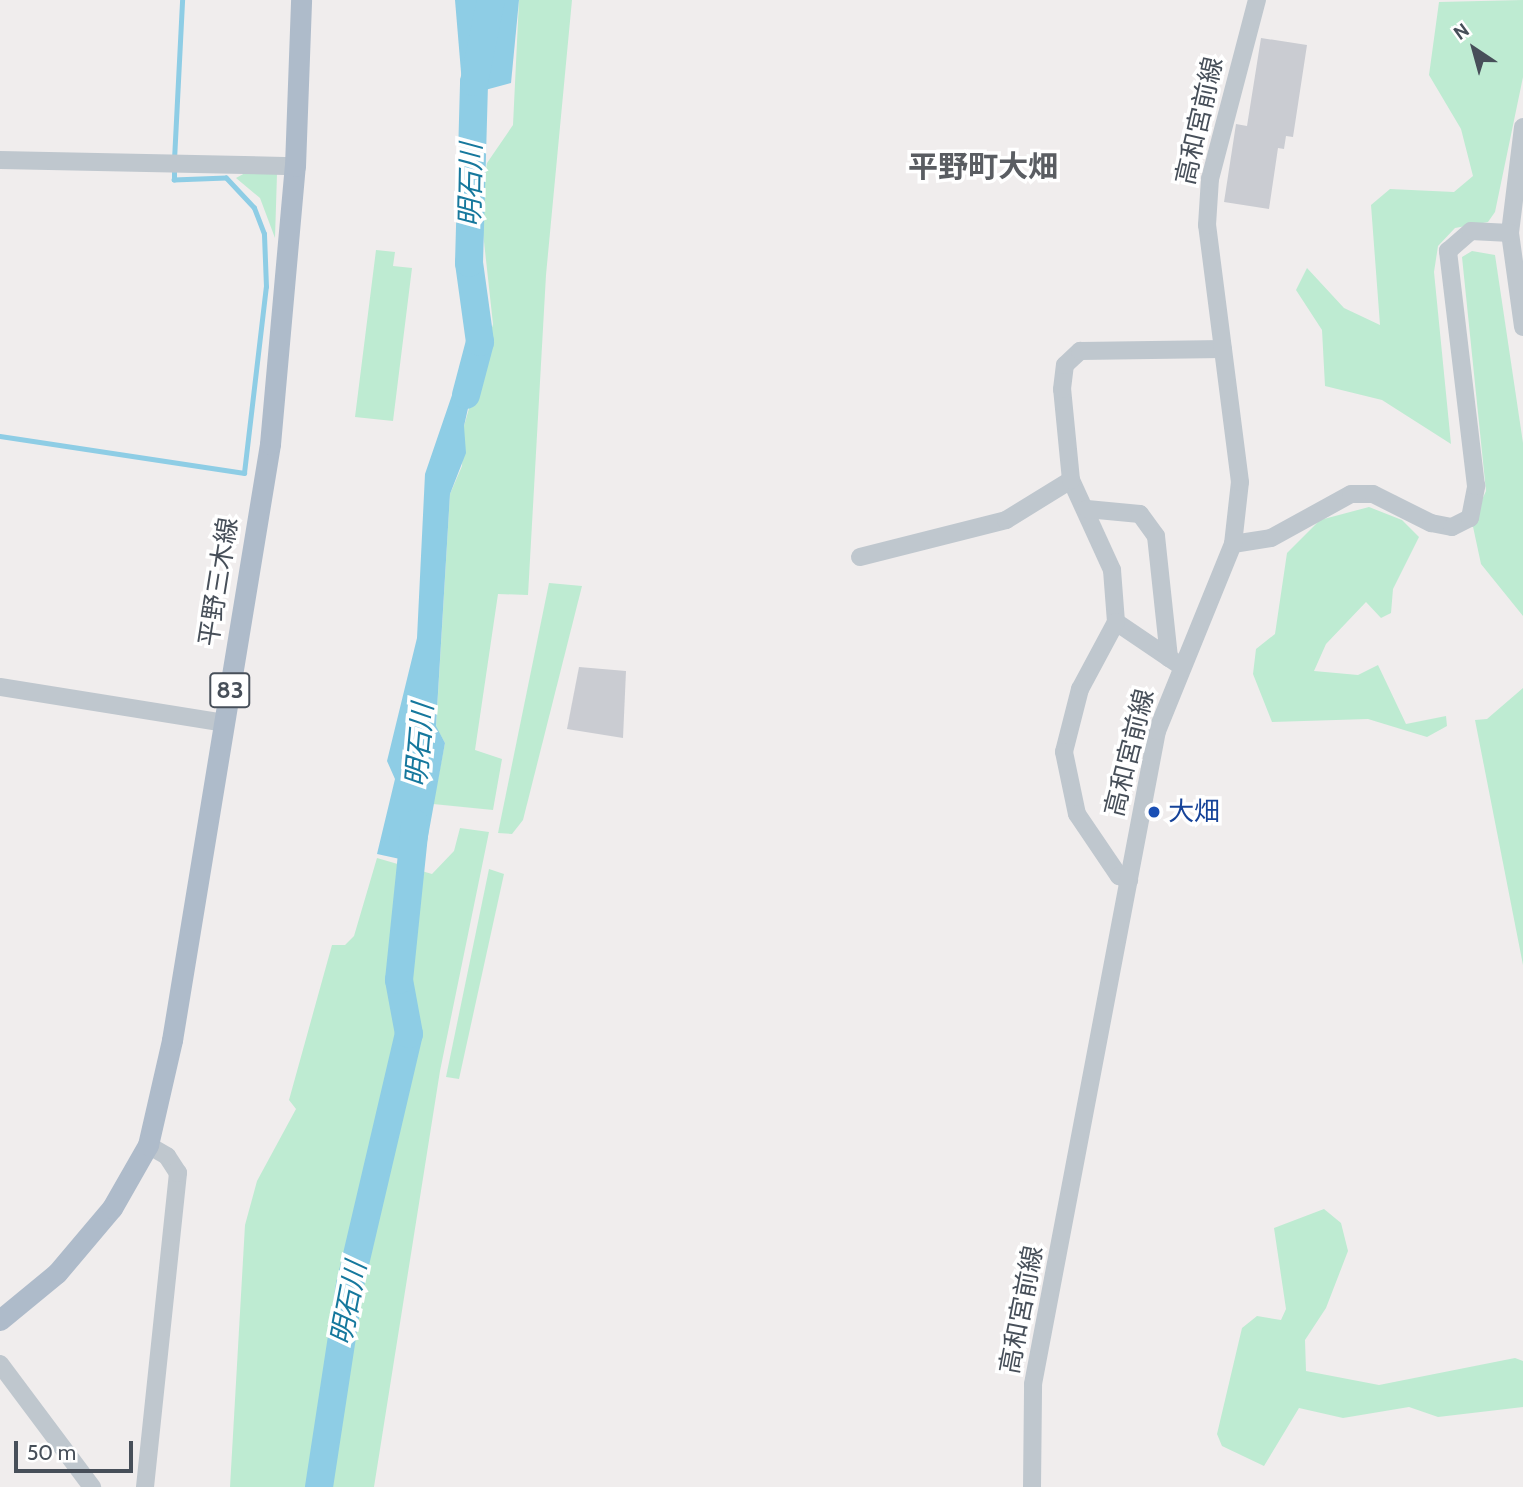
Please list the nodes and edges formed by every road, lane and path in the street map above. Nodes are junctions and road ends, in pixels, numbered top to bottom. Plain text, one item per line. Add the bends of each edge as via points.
1 (301, 0) edge
2 (1257, 0) edge
3 (1523, 127) edge
4 (0, 160) edge
5 (295, 166) junction
6 (1510, 233) junction
7 (1523, 327) edge
8 (1223, 349) junction
9 (1071, 480) junction
10 (1087, 509) junction
11 (1233, 544) junction
12 (860, 557) dead end
13 (1116, 622) junction
14 (1175, 662) junction
15 (0, 687) edge
16 (224, 723) junction
17 (1129, 880) junction
18 (148, 1145) junction
19 (0, 1320) edge
20 (0, 1364) edge
21 (92, 1487) edge
22 (145, 1487) edge
23 (1032, 1487) edge

1 - 5 main road, 平野三木線 / 83
2 - 8 street, 高和宮前線 via 1210,179 1207,225
3 - 6 street
4 - 5 street
5 - 16 main road, 平野三木線 / 83 via 270,444
6 - 7 street
6 - 11 street via 1461,234 1446,261 1476,486 1469,518 1452,527 1431,523 1373,494 1351,494 1271,538
8 - 9 street via 1080,351 1065,365 1062,389
8 - 11 street, 高和宮前線 via 1240,482
9 - 10 street
9 - 12 street via 1006,520
10 - 13 street via 1112,570
10 - 14 street via 1140,514 1156,536
11 - 14 street, 高和宮前線
13 - 14 street
13 - 17 street via 1080,689 1064,752 1077,814 1119,876
14 - 17 street, 高和宮前線
15 - 16 street
16 - 18 main road, 平野三木線 / 83 via 172,1040
17 - 23 street, 高和宮前線 via 1033,1384
18 - 19 main road, 平野三木線 / 83 via 92,1237
18 - 22 street via 167,1156 178,1173
20 - 21 street

